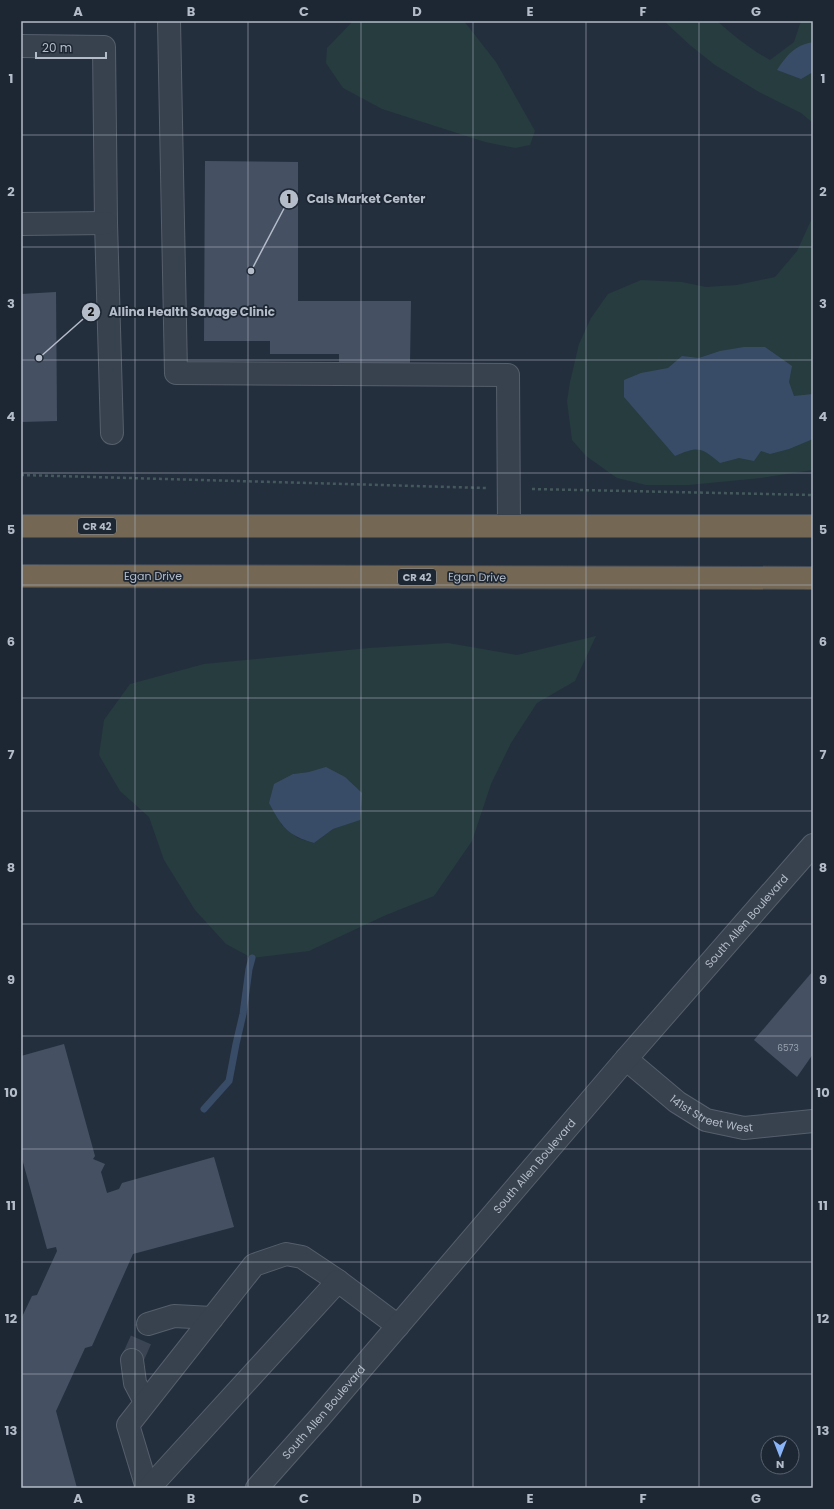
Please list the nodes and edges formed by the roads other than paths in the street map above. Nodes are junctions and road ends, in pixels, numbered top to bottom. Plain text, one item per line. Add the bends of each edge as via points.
1 (169, 21) edge
2 (21, 46) edge
3 (106, 223) junction
4 (21, 224) edge
5 (112, 432) dead end
6 (21, 526) edge
7 (509, 526) junction
8 (813, 526) edge
9 (21, 576) edge
10 (714, 578) junction
11 (813, 578) edge
12 (813, 589) edge
13 (813, 845) edge
14 (626, 1059) junction
15 (813, 1121) edge
16 (338, 1281) junction
17 (212, 1318) junction
18 (148, 1324) dead end
19 (398, 1326) junction
20 (132, 1360) tunnel mouth
21 (146, 1402) junction
22 (148, 1488) edge
23 (257, 1488) edge

1 - 7 street via 176,374 508,375
2 - 3 street via 104,47
3 - 4 street
3 - 5 street
6 - 7 highway, CR 42
7 - 8 highway, CR 42
9 - 10 highway, Egan Drive / CR 42
10 - 11 highway, Egan Drive / CR 42
10 - 12 street
13 - 14 street, South Allen Boulevard
14 - 15 street, 141st Street West via 677,1102 706,1120 744,1128
14 - 19 street, South Allen Boulevard
16 - 17 street via 302,1257 286,1254 254,1265
16 - 19 street
16 - 22 street
17 - 18 street via 174,1316
17 - 21 street
19 - 23 street, South Allen Boulevard
20 - 21 street via 135,1383
21 - 22 street via 128,1424

